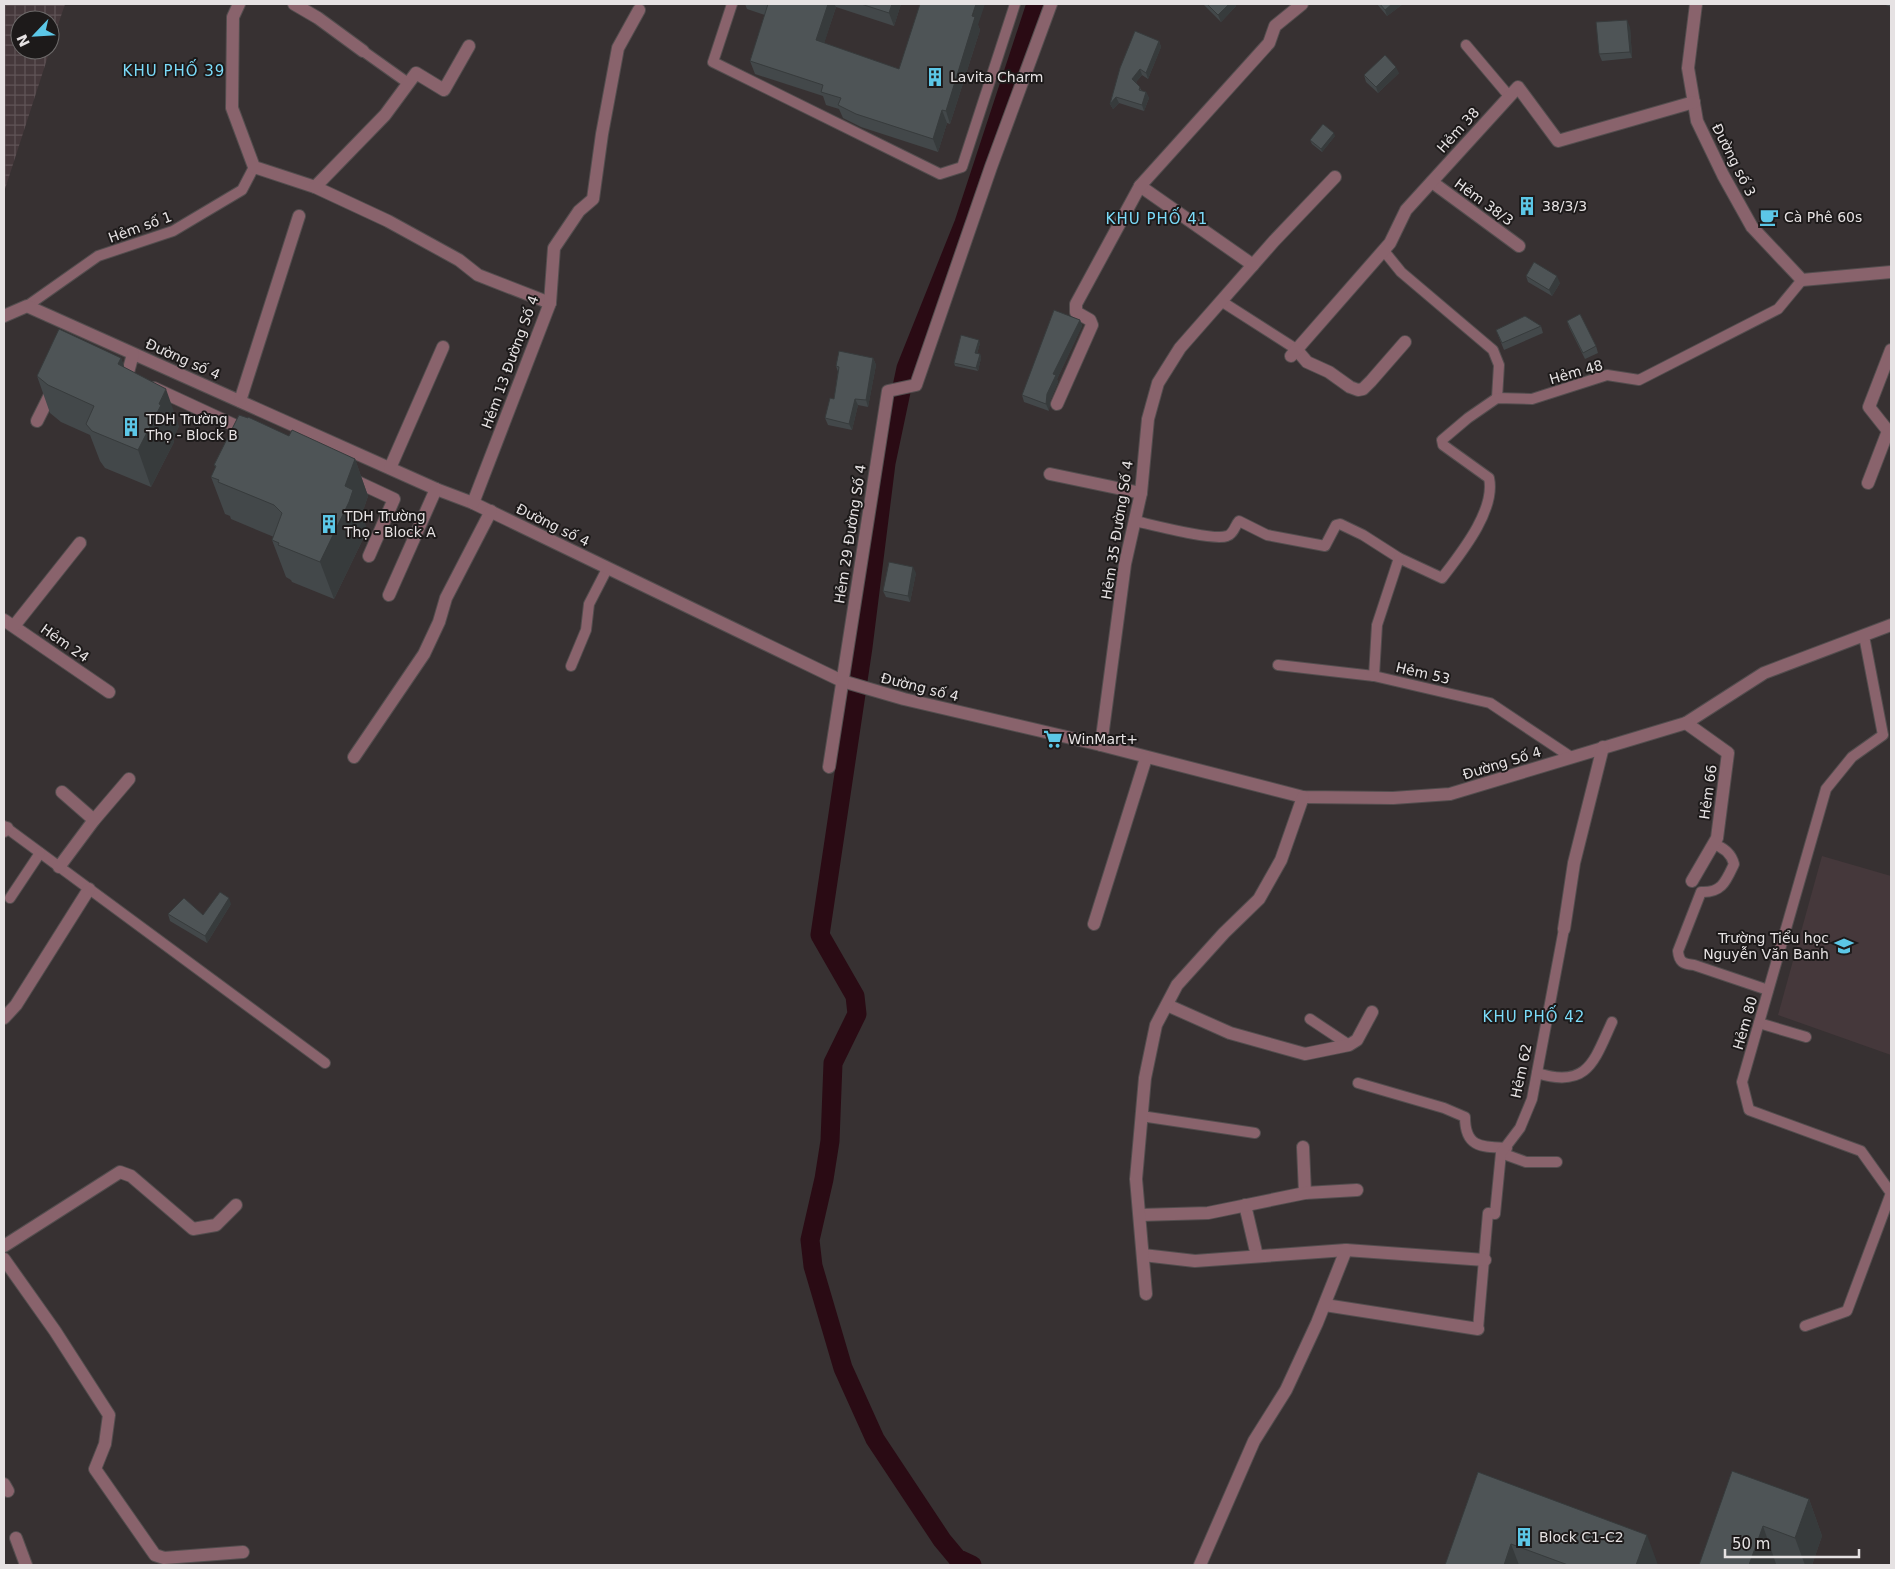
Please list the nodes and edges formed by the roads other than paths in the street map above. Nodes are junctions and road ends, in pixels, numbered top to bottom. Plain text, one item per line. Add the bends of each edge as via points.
1 (239, 4) edge
2 (294, 4) edge
3 (732, 4) edge
4 (1015, 4) edge
5 (1052, 4) edge
6 (1302, 4) edge
7 (1696, 4) edge
8 (638, 10) dead end
9 (1466, 45) dead end
10 (469, 46) dead end
11 (363, 51) joint
12 (408, 83) junction
13 (1509, 96) junction
14 (1694, 102) junction
15 (254, 167) junction
16 (1335, 177) dead end
17 (1432, 182) junction
18 (1140, 186) junction
19 (315, 187) junction
20 (299, 216) dead end
21 (1519, 246) dead end
22 (1384, 251) junction
23 (1253, 265) junction
24 (1891, 272) edge
25 (1802, 280) junction
26 (1221, 300) junction
27 (550, 303) junction
28 (27, 306) junction
29 (4, 316) edge
30 (1405, 342) dead end
31 (443, 347) dead end
32 (1891, 350) edge
33 (1294, 352) junction
34 (133, 354) junction
35 (111, 369) edge
36 (58, 377) edge
37 (136, 380) junction
38 (1497, 398) junction
39 (240, 401) junction
40 (1057, 404) dead end
41 (37, 421) edge
42 (261, 438) edge
43 (390, 468) junction
44 (1050, 474) dead end
45 (341, 475) edge
46 (1868, 483) dead end
47 (436, 489) junction
48 (1141, 493) junction
49 (473, 503) junction
50 (491, 511) junction
51 (1135, 521) junction
52 (80, 543) dead end
53 (369, 556) dead end
54 (1399, 558) junction
55 (607, 569) junction
56 (388, 595) dead end
57 (7, 622) edge
58 (1891, 626) edge
59 (1864, 636) junction
60 (1278, 665) dead end
61 (571, 666) dead end
62 (1374, 676) junction
63 (842, 681) junction
64 (109, 692) dead end
65 (1686, 723) junction
66 (1101, 745) junction
67 (1603, 747) junction
68 (354, 757) dead end
69 (1571, 757) junction
70 (1146, 758) junction
71 (828, 767) dead end
72 (130, 779) dead end
73 (62, 792) dead end
74 (1303, 797) junction
75 (94, 820) junction
76 (5, 828) edge
77 (1713, 844) junction
78 (40, 853) junction
79 (59, 867) junction
80 (1692, 881) dead end
81 (90, 889) junction
82 (10, 898) dead end
83 (1094, 924) dead end
84 (1564, 929) joint
85 (1768, 990) junction
86 (1166, 1005) junction
87 (1372, 1012) dead end
88 (4, 1018) edge
89 (1310, 1019) dead end
90 (1612, 1022) dead end
91 (1759, 1023) junction
92 (1806, 1037) dead end
93 (1348, 1045) junction
94 (325, 1063) dead end
95 (1537, 1074) junction
96 (1358, 1083) dead end
97 (1141, 1116) junction
98 (1255, 1132) dead end
99 (1303, 1146) dead end
100 (1504, 1150) junction
101 (1557, 1162) dead end
102 (1357, 1190) dead end
103 (1305, 1193) junction
104 (1245, 1205) junction
105 (236, 1206) dead end
106 (1140, 1215) junction
107 (4, 1246) edge
108 (1346, 1250) junction
109 (1144, 1255) junction
110 (1256, 1256) junction
111 (4, 1259) edge
112 (1485, 1260) junction
113 (1146, 1294) dead end
114 (1325, 1305) junction
115 (1805, 1326) dead end
116 (1478, 1329) joint
117 (16, 1538) dead end
118 (243, 1552) dead end
119 (26, 1565) edge
120 (1200, 1565) edge

1 - 15 street via 233,17 232,108
2 - 11 street
3 - 4 lane via 713,62 940,174 962,167
5 - 63 street, Hẻm 29 Đường Số 4 via 916,385 888,391
6 - 18 street via 1275,26 1269,43
7 - 14 street, Đường số 3 via 1688,68
8 - 27 street, Hẻm 13 Đường Số 4 via 618,48 594,199 580,211 554,248
9 - 13 lane
10 - 12 street via 444,90 416,73
11 - 12 lane
12 - 19 street via 385,115
13 - 14 street via 1518,87 1558,141
13 - 17 street, Hẻm 38
14 - 25 street, Đường số 3 via 1702,130 1752,227
15 - 19 street
15 - 28 lane, Hẻm số 1 via 242,190 173,231 98,256
16 - 23 street, Hẻm 35 Đường Số 4
17 - 21 street, Hẻm 38/3
17 - 22 street, Hẻm 38 via 1406,210
18 - 23 street
18 - 40 street via 1076,304 1076,312 1090,320 1092,325
19 - 27 street via 388,221 459,260 478,275
20 - 39 street
22 - 33 street, Hẻm 38
22 - 38 lane via 1401,272 1493,350 1499,365
23 - 26 street, Hẻm 35 Đường Số 4
24 - 25 street
25 - 38 lane, Hẻm 48 via 1778,309 1639,380 1607,375 1532,399
26 - 33 lane
26 - 48 street, Hẻm 35 Đường Số 4 via 1180,348 1158,383 1148,419
27 - 49 street, Hẻm 13 Đường Số 4
28 - 29 street
28 - 34 street, Đường số 4
30 - 33 street via 1371,381 1358,390
31 - 43 street
32 - 46 street via 1869,407 1888,431
34 - 37 street
34 - 39 street, Đường số 4
35 - 37 street
36 - 41 street
37 - 42 street
38 - 54 lane via 1442,440 1443,445 1488,478 1491,488 1474,535 1442,578
39 - 43 street, Đường số 4
43 - 47 street, Đường số 4
44 - 48 street
45 - 53 street via 394,499
47 - 49 street, Đường số 4
47 - 56 street
48 - 51 street, Hẻm 35 Đường Số 4
49 - 50 street, Đường số 4
50 - 55 street, Đường số 4
50 - 68 street via 446,598 424,654
51 - 54 lane via 1226,537 1239,521 1267,535 1325,546 1336,525 1340,524
51 - 66 street, Hẻm 35 Đường Số 4 via 1125,564
52 - 57 street
54 - 62 lane via 1377,625
55 - 61 lane via 589,604 586,630
55 - 63 street, Đường số 4
57 - 64 street, Hẻm 24
58 - 59 street, Đường Số 4
59 - 65 street, Đường Số 4 via 1764,673
59 - 85 lane, Hẻm 80 via 1883,735 1852,758 1826,789
60 - 62 lane, Hẻm 53
62 - 69 lane, Hẻm 53 via 1490,703
63 - 66 street, Đường số 4
63 - 71 street, Hẻm 29 Đường Số 4
65 - 67 street, Đường Số 4
65 - 77 street, Hẻm 66 via 1728,753 1717,838
66 - 70 street, Đường Số 4
67 - 69 street, Đường Số 4
67 - 84 street, Hẻm 62 via 1574,863
69 - 74 street, Đường Số 4 via 1450,794 1393,798
70 - 74 street, Đường Số 4
70 - 83 street
72 - 75 street
73 - 75 street
74 - 86 street via 1281,860 1259,899 1178,985
75 - 79 street
76 - 78 lane
77 - 80 street, Hẻm 66
77 - 85 lane via 1721,846 1734,864 1719,889 1711,893 1701,892 1678,951 1679,959 1684,964
78 - 79 lane
78 - 82 lane
79 - 81 lane
81 - 88 street via 16,1006
81 - 94 lane
84 - 95 lane, Hẻm 62
85 - 91 lane, Hẻm 80
86 - 93 street via 1230,1033 1305,1054
86 - 97 street via 1156,1025
87 - 93 street via 1357,1040
89 - 93 lane
90 - 95 lane via 1592,1065 1579,1075 1555,1078
91 - 92 lane
91 - 115 lane, Hẻm 80 via 1742,1082 1749,1110 1860,1151 1891,1193 1847,1311
95 - 100 lane, Hẻm 62 via 1532,1099 1520,1128
96 - 100 lane via 1465,1117 1466,1133 1476,1144
97 - 98 lane
97 - 106 street via 1136,1178
99 - 103 street
100 - 101 lane via 1526,1162
100 - 112 lane, Hẻm 62 via 1495,1214 1488,1213
102 - 103 street
103 - 104 street
104 - 106 street via 1208,1214
104 - 110 street
105 - 107 street via 216,1225 193,1229 131,1176 120,1172
106 - 109 street
108 - 110 street
108 - 112 street
108 - 114 street
109 - 110 street via 1194,1261
109 - 113 street
111 - 118 street via 109,1415 105,1444 95,1469 155,1555 164,1558
112 - 116 lane, Hẻm 62
114 - 116 street
114 - 120 street via 1286,1390 1254,1441
117 - 119 street

